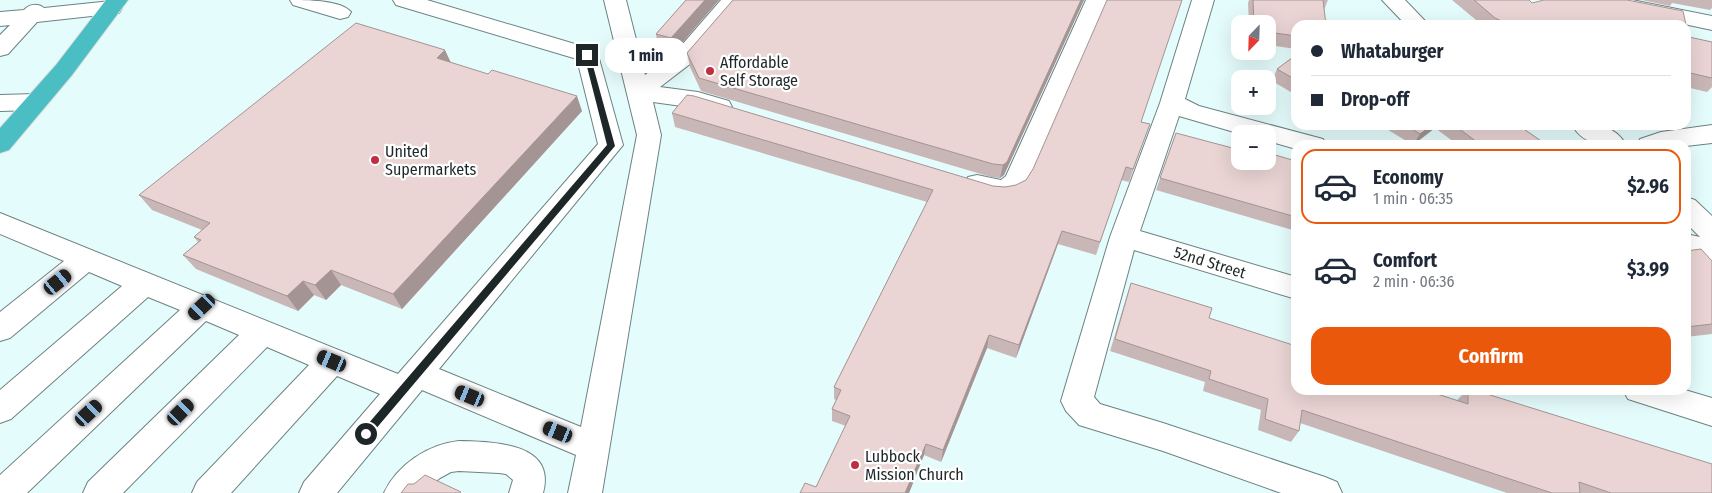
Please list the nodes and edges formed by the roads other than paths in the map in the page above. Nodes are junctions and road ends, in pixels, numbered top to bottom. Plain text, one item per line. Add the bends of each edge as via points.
1 (301, 0) edge
2 (404, 0) edge
3 (615, 0) edge
4 (732, 0) edge
5 (1097, 0) edge
6 (1203, 0) edge
7 (1393, 0) edge
8 (1600, 0) edge
9 (114, 4) edge
10 (37, 8) edge
11 (340, 12) dead end
12 (1413, 20) edge
13 (1712, 23) edge
14 (3, 34) edge
15 (638, 92) junction
16 (36, 102) junction
17 (0, 103) edge
18 (1172, 104) junction
19 (745, 114) edge
20 (1592, 130) edge
21 (1712, 134) edge
22 (1295, 140) edge
23 (1606, 140) edge
24 (1668, 140) edge
25 (0, 144) edge
26 (953, 177) edge
27 (1691, 212) edge
28 (0, 223) edge
29 (1712, 232) edge
30 (1124, 237) junction
31 (1691, 245) edge
32 (1712, 250) edge
33 (86, 259) junction
34 (144, 283) junction
35 (1291, 287) edge
36 (202, 307) junction
37 (0, 330) edge
38 (262, 332) junction
39 (332, 361) junction
40 (410, 382) junction
41 (1656, 395) edge
42 (0, 409) edge
43 (1712, 412) edge
44 (593, 446) junction
45 (4, 493) edge
46 (100, 493) edge
47 (209, 493) edge
48 (316, 493) edge
49 (401, 493) edge
50 (526, 493) edge
51 (585, 493) edge
52 (1325, 493) edge

1 - 11 street
2 - 40 street via 587,55 611,146
3 - 15 street
4 - 15 street via 682,60
5 - 26 street via 1016,182 1006,190
6 - 18 street
7 - 12 street
8 - 13 street
9 - 10 street
9 - 16 highway
10 - 14 street
15 - 19 street via 698,100
15 - 44 street via 649,135
16 - 17 street
16 - 25 highway
18 - 22 street
18 - 30 street
20 - 23 street
21 - 24 street
27 - 29 street
28 - 33 street
30 - 35 street, 52nd Street
30 - 52 street via 1077,401 1090,414
31 - 32 street
33 - 34 street
33 - 37 street
34 - 36 street
34 - 42 street
36 - 38 street
36 - 45 street
38 - 39 street
38 - 46 street
39 - 40 street
39 - 47 street
40 - 44 street
40 - 48 street
41 - 43 street
44 - 51 street
49 - 50 street via 408,482 424,469 452,457 486,457 513,460 523,467 529,479

